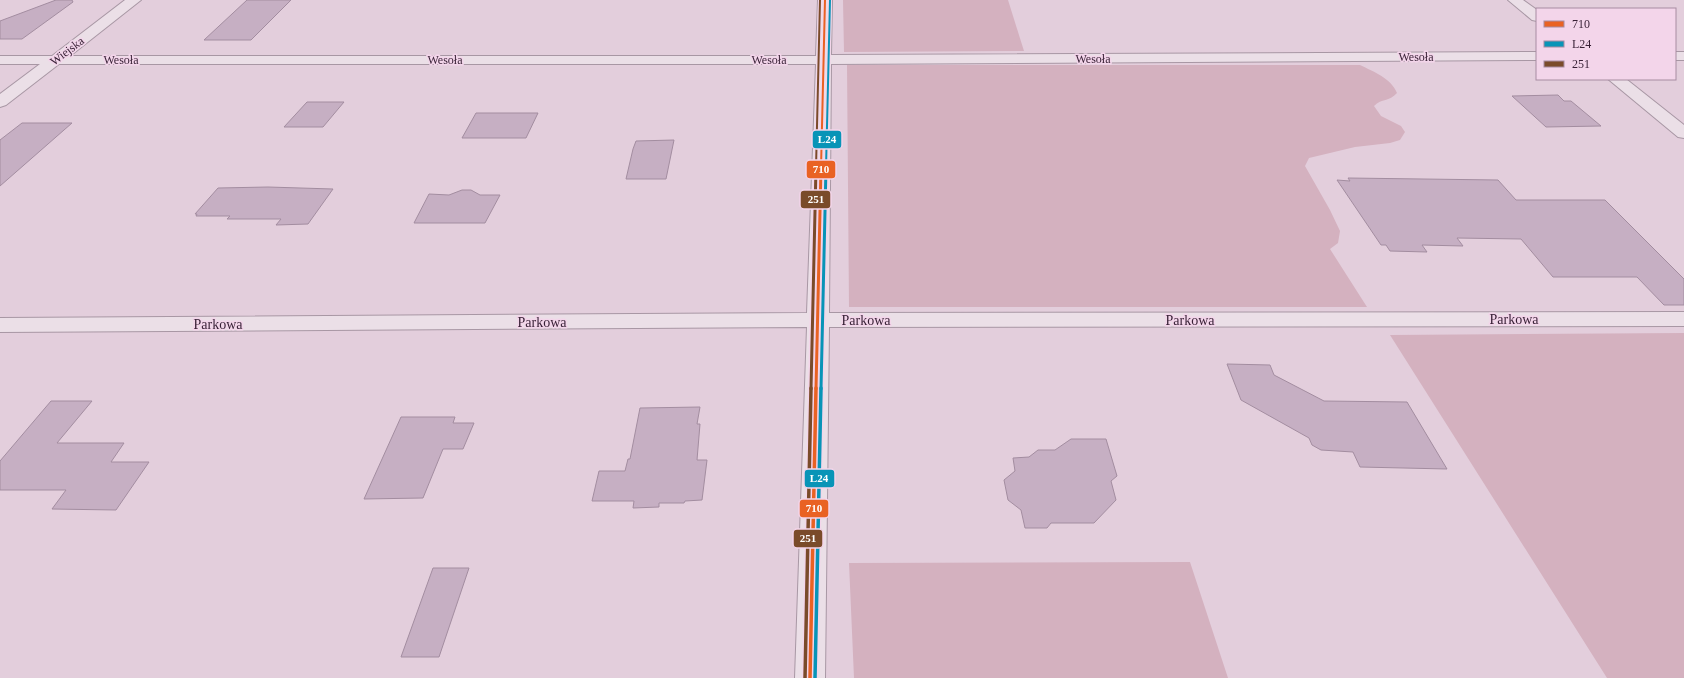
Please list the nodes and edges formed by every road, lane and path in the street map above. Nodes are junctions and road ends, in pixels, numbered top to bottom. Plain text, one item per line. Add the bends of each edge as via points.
1 (134, 0) edge
2 (825, 0) edge
3 (1515, 0) edge
4 (1536, 16) edge
5 (1536, 56) edge
6 (0, 60) edge
7 (55, 60) junction
8 (824, 60) junction
9 (1617, 80) edge
10 (0, 102) edge
11 (1684, 133) edge
12 (1684, 319) edge
13 (817, 320) junction
14 (0, 325) edge
15 (810, 678) edge

1 - 7 street, Wiejska
2 - 8 street
3 - 4 street
5 - 8 street, Wesoła
6 - 7 street, Wesoła
7 - 8 street, Wesoła
7 - 10 street, Wiejska
8 - 13 street
9 - 11 street
12 - 13 street, Parkowa
13 - 14 street, Parkowa
13 - 15 street

